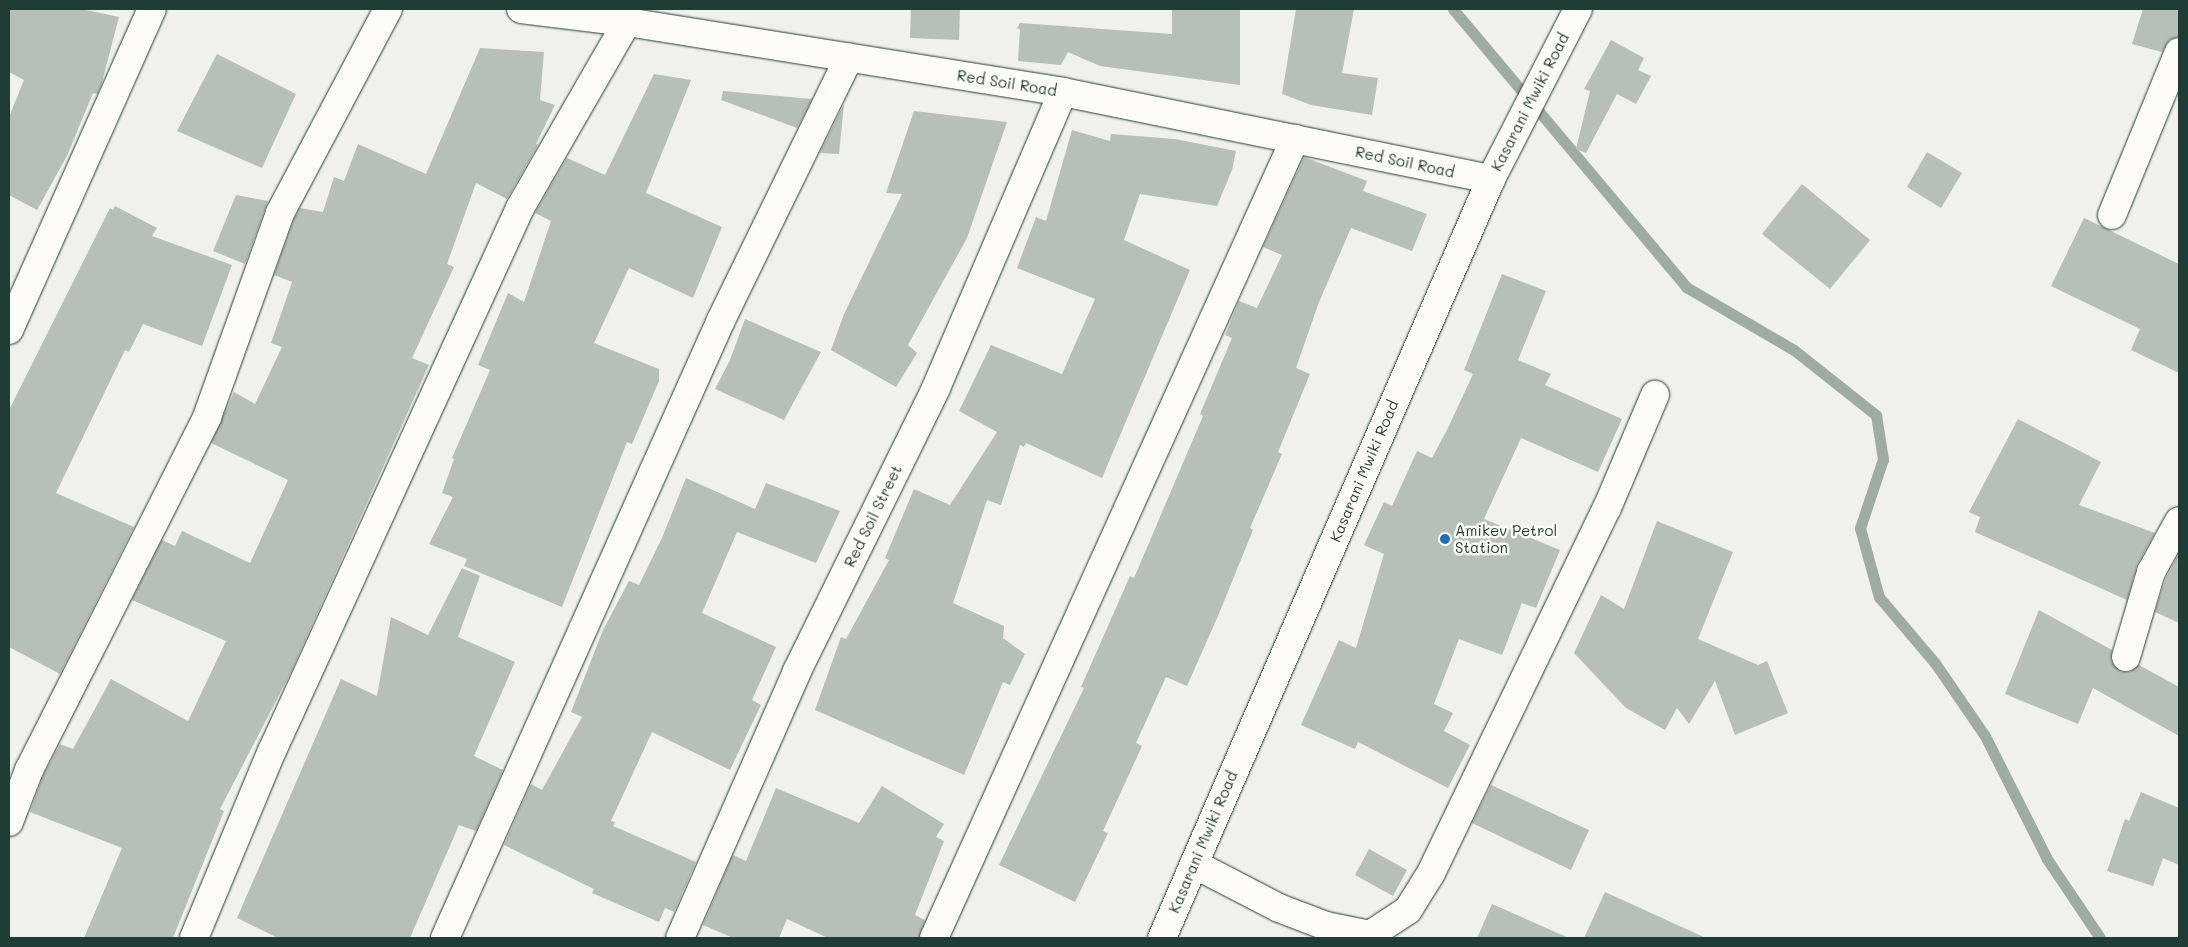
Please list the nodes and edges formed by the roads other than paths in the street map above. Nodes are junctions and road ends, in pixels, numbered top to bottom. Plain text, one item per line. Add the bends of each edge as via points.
1 (152, 9) edge
2 (388, 9) edge
3 (521, 9) edge
4 (1578, 9) edge
5 (627, 22) junction
6 (2179, 52) edge
7 (849, 58) junction
8 (1063, 92) junction
9 (1294, 139) junction
10 (1490, 179) junction
11 (2112, 215) dead end
12 (9, 330) edge
13 (1655, 395) dead end
14 (2179, 521) edge
15 (2126, 657) dead end
16 (9, 822) edge
17 (1194, 864) junction
18 (1327, 932) edge
19 (194, 938) edge
20 (445, 938) edge
21 (680, 938) edge
22 (934, 938) edge
23 (1162, 938) edge

1 - 12 street
2 - 16 street via 280,213 207,417 29,770
3 - 5 street, Red Soil Road
4 - 10 street, Kasarani Mwiki Road
5 - 7 street, Red Soil Road
5 - 19 street via 520,208 276,742
6 - 11 street
7 - 8 street, Red Soil Road
7 - 20 street via 721,320
8 - 9 street, Red Soil Road
8 - 21 street, Red Soil Street via 936,388 797,671
9 - 10 street, Red Soil Road
9 - 22 street
10 - 17 street, Kasarani Mwiki Road
13 - 18 street via 1608,508 1431,873 1408,910 1370,934
14 - 15 street via 2151,572
17 - 18 street
17 - 23 street, Kasarani Mwiki Road

